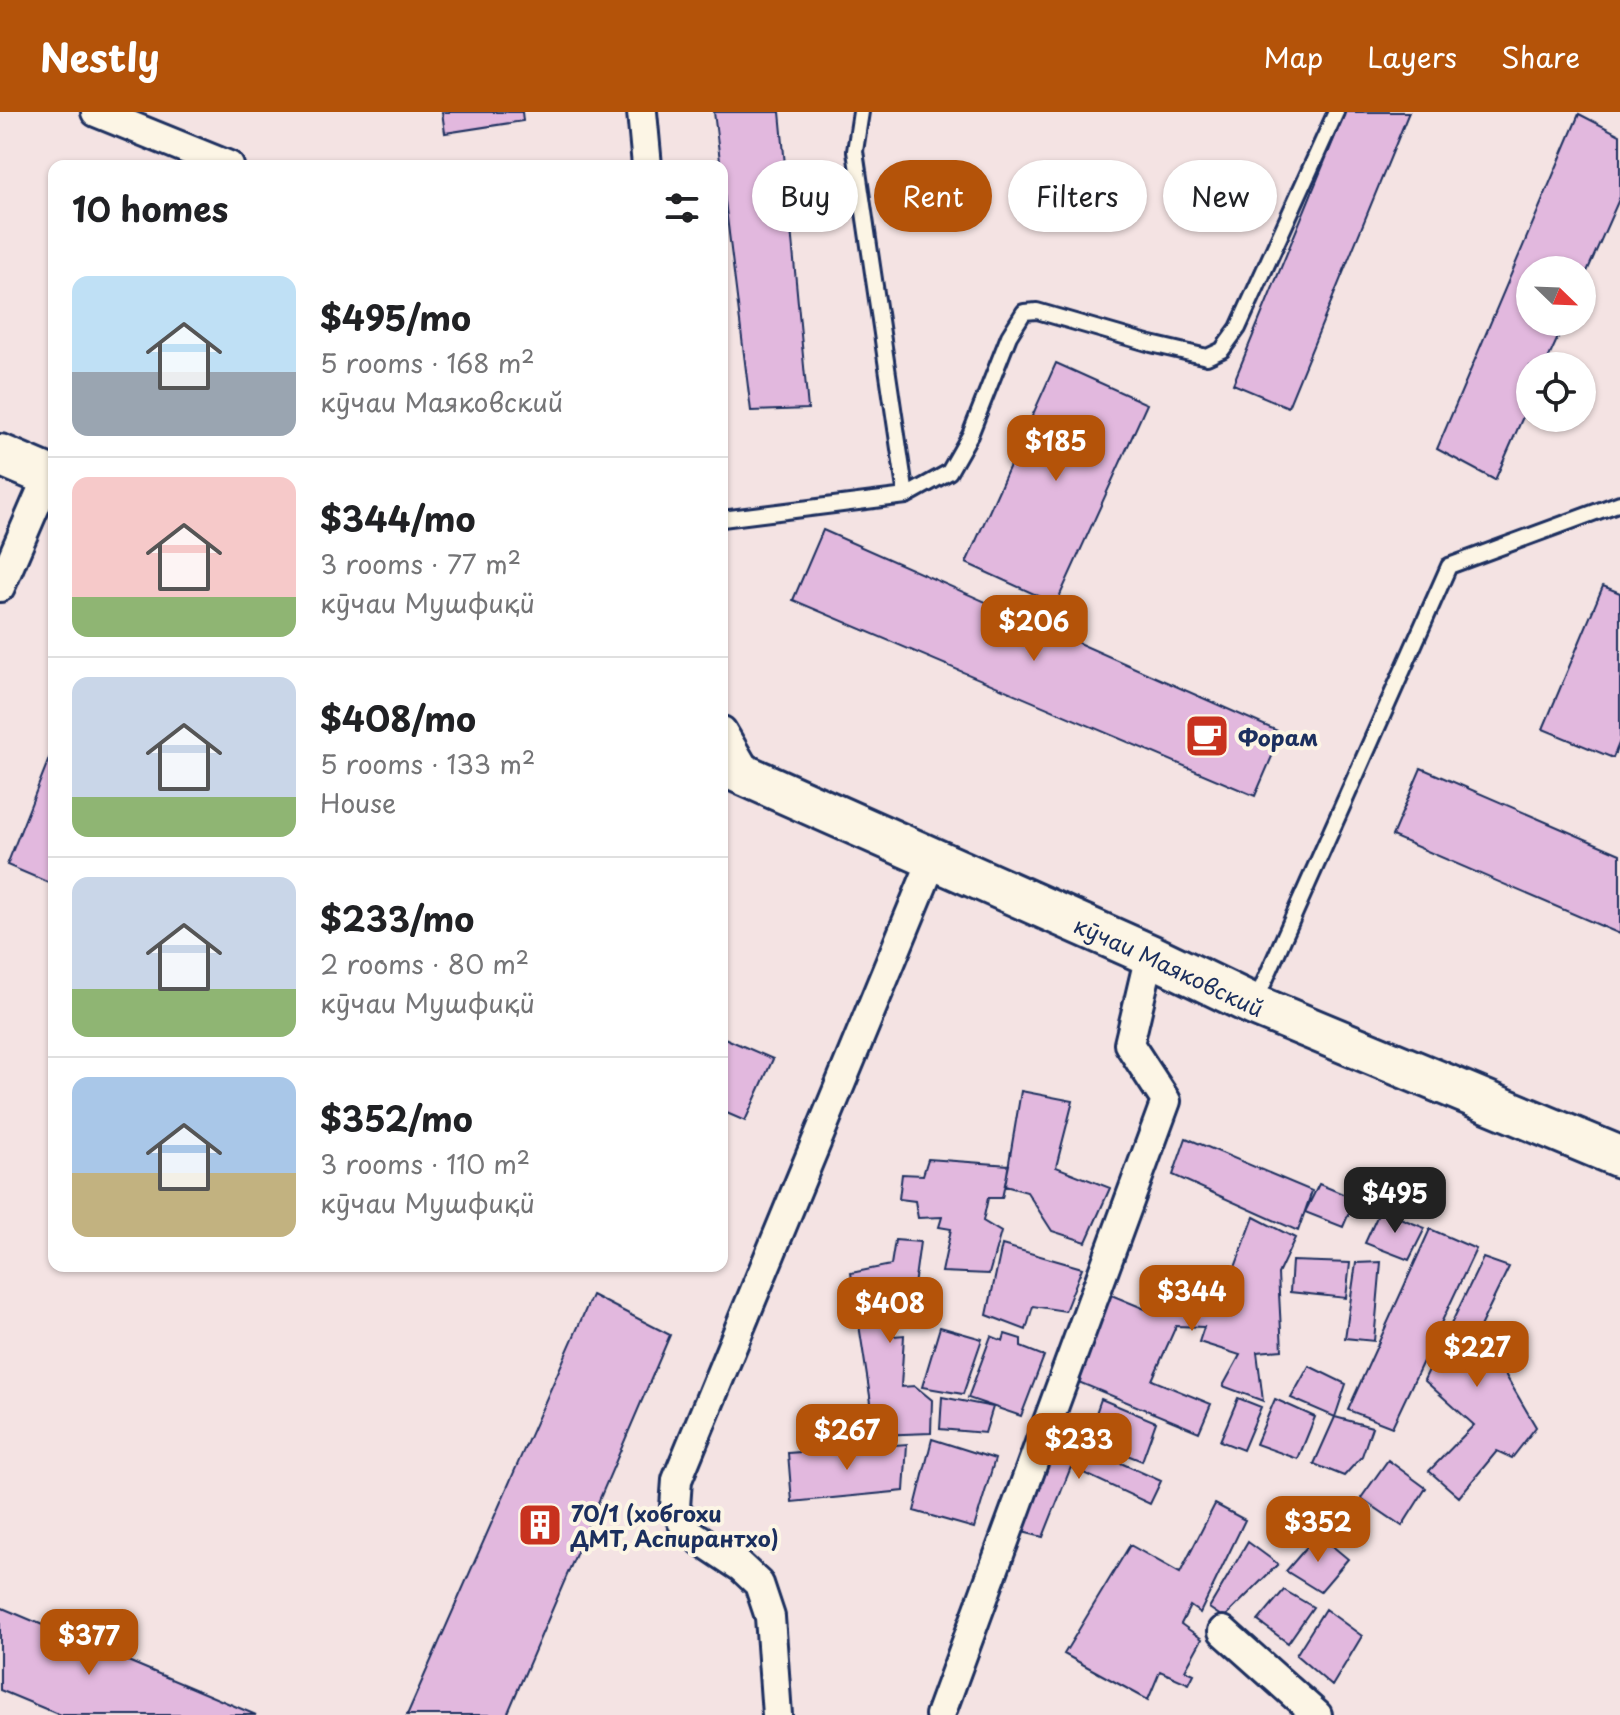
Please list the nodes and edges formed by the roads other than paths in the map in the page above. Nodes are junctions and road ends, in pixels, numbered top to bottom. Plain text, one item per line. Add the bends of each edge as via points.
1 (96, 112) edge
2 (642, 112) edge
3 (861, 112) edge
4 (1336, 112) edge
5 (214, 160) edge
6 (646, 160) edge
7 (0, 455) edge
8 (48, 476) edge
9 (48, 483) edge
10 (906, 496) junction
11 (1620, 503) edge
12 (728, 518) edge
13 (0, 587) edge
14 (728, 749) edge
15 (735, 771) edge
16 (933, 859) junction
17 (1150, 955) junction
18 (1254, 1005) junction
19 (1620, 1157) edge
20 (1223, 1631) dead end
21 (777, 1715) edge
22 (940, 1715) edge
23 (1317, 1715) edge

1 - 5 street
2 - 6 street
3 - 10 lane via 855,151
4 - 10 lane via 1238,328 1222,350 1207,357 1037,311 1024,312 949,472
7 - 8 street
9 - 13 street
10 - 12 lane
11 - 18 lane via 1449,566
14 - 15 street
15 - 16 street, кӯчаи Маяковский
16 - 17 street, кӯчаи Маяковский
16 - 21 street via 677,1480 675,1507 687,1531 759,1584 770,1617
17 - 18 street, кӯчаи Маяковский
17 - 22 street via 1129,1044 1166,1101
18 - 19 street, кӯчаи Маяковский
20 - 23 street

